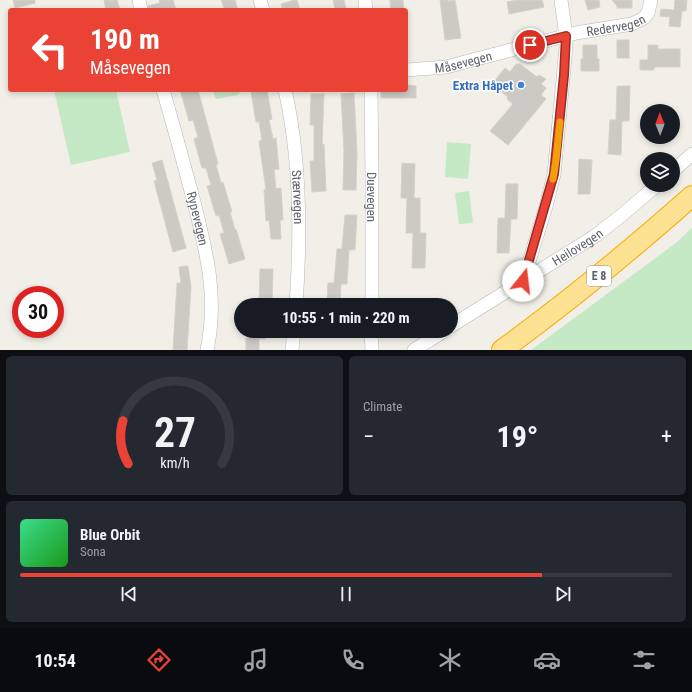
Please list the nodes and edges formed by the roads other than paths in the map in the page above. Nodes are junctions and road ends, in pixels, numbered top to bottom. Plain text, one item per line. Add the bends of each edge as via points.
1 (562, 0) edge
2 (651, 0) edge
3 (566, 36) junction
4 (408, 70) edge
5 (164, 92) edge
6 (285, 92) edge
7 (371, 92) edge
8 (692, 154) edge
9 (680, 165) edge
10 (649, 192) edge
11 (692, 196) edge
12 (523, 281) junction
13 (297, 298) edge
14 (372, 298) edge
15 (458, 322) edge
16 (293, 338) edge
17 (372, 338) edge
18 (435, 338) edge
19 (420, 349) edge
20 (207, 350) edge
21 (292, 350) edge
22 (372, 350) edge
23 (502, 350) edge

1 - 3 street
2 - 3 street, Redervegen via 648,13 638,22
3 - 4 street, Måsevegen via 446,67
3 - 12 street via 554,174
5 - 20 street, Rypevegen via 198,219 210,275 212,313
6 - 13 street, Stærvegen via 294,135 298,203
7 - 14 street, Duevegen
8 - 9 street
10 - 12 street, Heilovegen via 595,236
11 - 23 highway, E 8 via 602,273
12 - 15 street, Heilovegen
16 - 21 street
17 - 22 street
18 - 19 street

